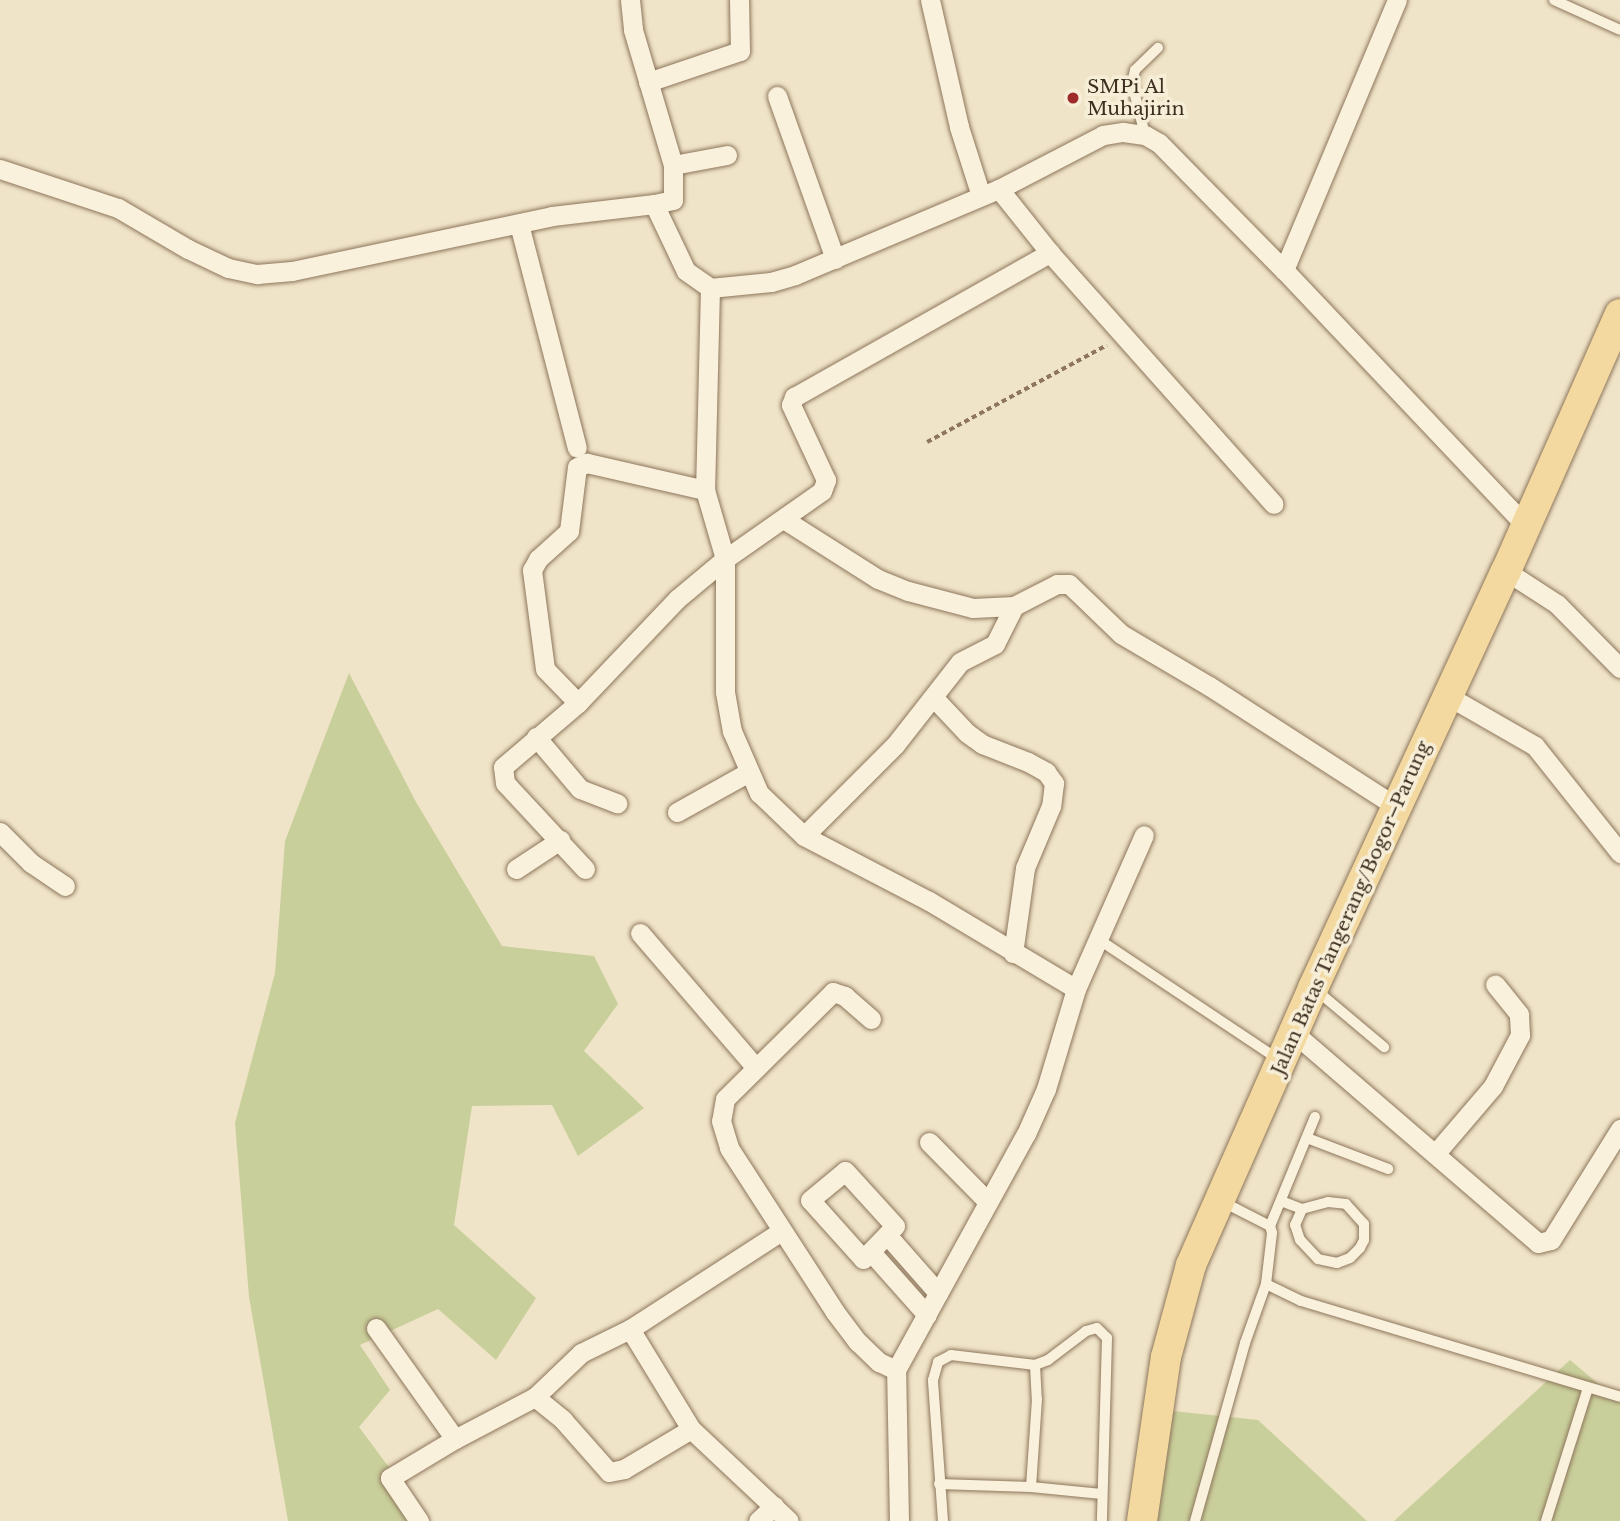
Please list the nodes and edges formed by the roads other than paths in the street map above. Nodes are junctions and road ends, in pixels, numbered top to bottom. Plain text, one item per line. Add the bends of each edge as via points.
1 (630, 0) edge
2 (739, 0) edge
3 (930, 0) edge
4 (1397, 0) edge
5 (1554, 0) edge
6 (1620, 30) edge
7 (1158, 48) dead end
8 (648, 82) junction
9 (777, 96) dead end
10 (1145, 135) junction
11 (727, 155) dead end
12 (673, 164) junction
13 (0, 169) edge
14 (990, 192) junction
15 (654, 204) junction
16 (519, 224) junction
17 (1050, 253) junction
18 (835, 259) junction
19 (1284, 270) junction
20 (709, 288) junction
21 (1620, 314) edge
22 (1614, 344) edge
23 (577, 448) dead end
24 (705, 490) junction
25 (1274, 504) dead end
26 (785, 520) junction
27 (1526, 526) junction
28 (725, 559) junction
29 (1506, 570) junction
30 (1014, 606) junction
31 (1620, 668) edge
32 (1448, 696) junction
33 (934, 698) junction
34 (578, 703) junction
35 (536, 737) junction
36 (749, 772) junction
37 (617, 803) dead end
38 (1395, 806) junction
39 (677, 812) dead end
40 (0, 832) edge
41 (1144, 835) dead end
42 (804, 836) junction
43 (559, 839) junction
44 (1620, 853) edge
45 (516, 869) dead end
46 (585, 869) dead end
47 (65, 886) dead end
48 (640, 933) dead end
49 (1098, 939) junction
50 (1013, 953) junction
51 (1495, 984) dead end
52 (1313, 988) junction
53 (1076, 989) junction
54 (871, 1019) dead end
55 (1294, 1033) junction
56 (1384, 1047) dead end
57 (1282, 1062) junction
58 (757, 1068) junction
59 (1315, 1117) dead end
60 (1620, 1129) edge
61 (1307, 1138) junction
62 (929, 1142) dead end
63 (1435, 1154) junction
64 (1388, 1168) dead end
65 (987, 1201) junction
66 (1219, 1201) junction
67 (1282, 1201) junction
68 (1302, 1209) junction
69 (1270, 1226) junction
70 (780, 1232) junction
71 (888, 1236) junction
72 (871, 1252) junction
73 (1266, 1284) junction
74 (938, 1293) junction
75 (926, 1315) junction
76 (376, 1328) dead end
77 (630, 1329) junction
78 (1035, 1365) junction
79 (896, 1370) junction
80 (1588, 1388) junction
81 (535, 1396) junction
82 (1620, 1397) edge
83 (691, 1429) junction
84 (455, 1439) junction
85 (939, 1484) junction
86 (1031, 1487) junction
87 (1102, 1494) junction
88 (774, 1506) junction
89 (419, 1521) edge
90 (758, 1521) edge
91 (789, 1521) edge
92 (899, 1521) edge
93 (943, 1521) edge
94 (1101, 1521) edge
95 (1142, 1521) edge
96 (1196, 1521) edge
97 (1546, 1521) edge

1 - 8 street via 633,30
2 - 8 street via 741,50
3 - 14 street via 959,127
4 - 19 street
5 - 6 lane
7 - 10 lane via 1135,70 1132,83
8 - 12 street
9 - 18 street
10 - 14 street via 1103,135
10 - 19 street via 1159,143
11 - 12 street
12 - 15 street via 673,200
13 - 16 street via 118,208 228,268 257,274 292,271
14 - 17 street
14 - 18 street
15 - 16 street via 601,208
15 - 20 street via 687,271
16 - 23 street
17 - 25 street
17 - 26 street via 794,397 791,405 826,485
18 - 20 street via 771,282
19 - 27 street
20 - 24 street
21 - 22 main road, Jalan Batas Tangerang/Bogor–Parung
22 - 27 main road, Jalan Batas Tangerang/Bogor–Parung
24 - 28 street
24 - 34 street via 587,463 577,467 569,531 532,570 545,669
26 - 28 street
26 - 30 street via 878,579 908,591 973,608
27 - 29 main road, Jalan Batas Tangerang/Bogor–Parung
28 - 34 street via 677,599
28 - 36 street via 725,692 732,731
29 - 31 street via 1557,604
29 - 32 main road, Jalan Batas Tangerang/Bogor–Parung
30 - 33 street via 995,644 960,662
30 - 38 street via 1057,584 1069,584 1121,634
32 - 38 main road, Jalan Batas Tangerang/Bogor–Parung
32 - 44 street via 1535,746
33 - 42 street via 895,745
33 - 50 street via 982,744 1037,767 1054,783 1051,806 1026,868
34 - 35 street
35 - 37 street via 580,789
35 - 43 street via 503,767 502,774 505,783
36 - 39 street
36 - 42 street via 759,793
38 - 52 main road, Jalan Batas Tangerang/Bogor–Parung
40 - 47 street via 31,863
41 - 49 street
42 - 50 street via 929,901
43 - 45 street
43 - 46 street
48 - 58 street
49 - 53 street
49 - 57 lane
50 - 53 street
51 - 63 street via 1519,1014 1520,1035 1493,1086
52 - 55 main road, Jalan Batas Tangerang/Bogor–Parung
52 - 56 lane
53 - 65 street via 1046,1089
54 - 58 street via 836,991
55 - 57 main road, Jalan Batas Tangerang/Bogor–Parung
55 - 63 street
57 - 66 main road, Jalan Batas Tangerang/Bogor–Parung
58 - 70 street via 724,1099 722,1129
59 - 61 lane
60 - 63 street via 1550,1240 1542,1244
61 - 64 lane
61 - 67 lane
62 - 65 street
65 - 74 street
66 - 69 lane
66 - 95 main road, Jalan Batas Tangerang/Bogor–Parung via 1178,1305
67 - 68 lane
67 - 69 lane
68 - 68 lane via 1328,1202 1346,1204 1364,1224 1360,1248 1337,1263 1318,1259 1300,1240 1295,1225
69 - 73 lane
70 - 77 street
70 - 79 street via 858,1342 879,1362
71 - 72 street
71 - 72 street via 894,1225 845,1171 811,1198 863,1259
71 - 74 street
72 - 75 street
73 - 80 lane via 1324,1311
73 - 96 lane
74 - 75 street
75 - 79 street
76 - 84 street
77 - 81 street via 581,1353
77 - 83 street
78 - 85 lane via 951,1355 939,1362 933,1380
78 - 86 lane
78 - 87 lane via 1086,1331 1097,1328 1107,1338
79 - 92 street
80 - 82 lane
80 - 97 lane
81 - 83 street via 609,1472 625,1469
81 - 84 street
83 - 88 street
84 - 89 street via 390,1478
85 - 86 lane
85 - 93 lane
86 - 87 lane
87 - 94 lane
88 - 90 street
88 - 91 street

